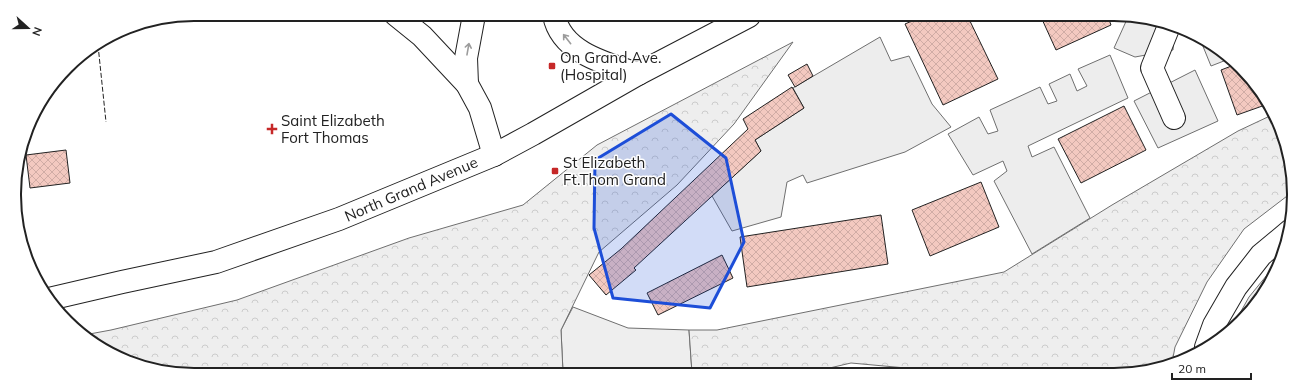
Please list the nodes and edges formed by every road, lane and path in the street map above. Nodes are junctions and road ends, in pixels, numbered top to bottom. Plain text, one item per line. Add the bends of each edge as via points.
1 (403, 21) edge
2 (473, 21) edge
3 (555, 21) edge
4 (739, 21) edge
5 (1168, 30) edge
6 (638, 74) junction
7 (467, 84) junction
8 (1174, 118) dead end
9 (494, 155) junction
10 (1281, 237) edge
11 (56, 298) edge
12 (1209, 340) edge

1 - 7 main road via 422,36
7 -> 2 main road via 466,58
6 -> 3 main road via 599,61 571,45
4 - 6 main road, North Grand Avenue
5 - 8 main road via 1152,68
6 - 9 main road, North Grand Avenue
7 - 9 main road via 480,108
9 - 11 main road, North Grand Avenue via 339,219 216,262
10 - 12 main road via 1261,255 1236,287 1214,325

